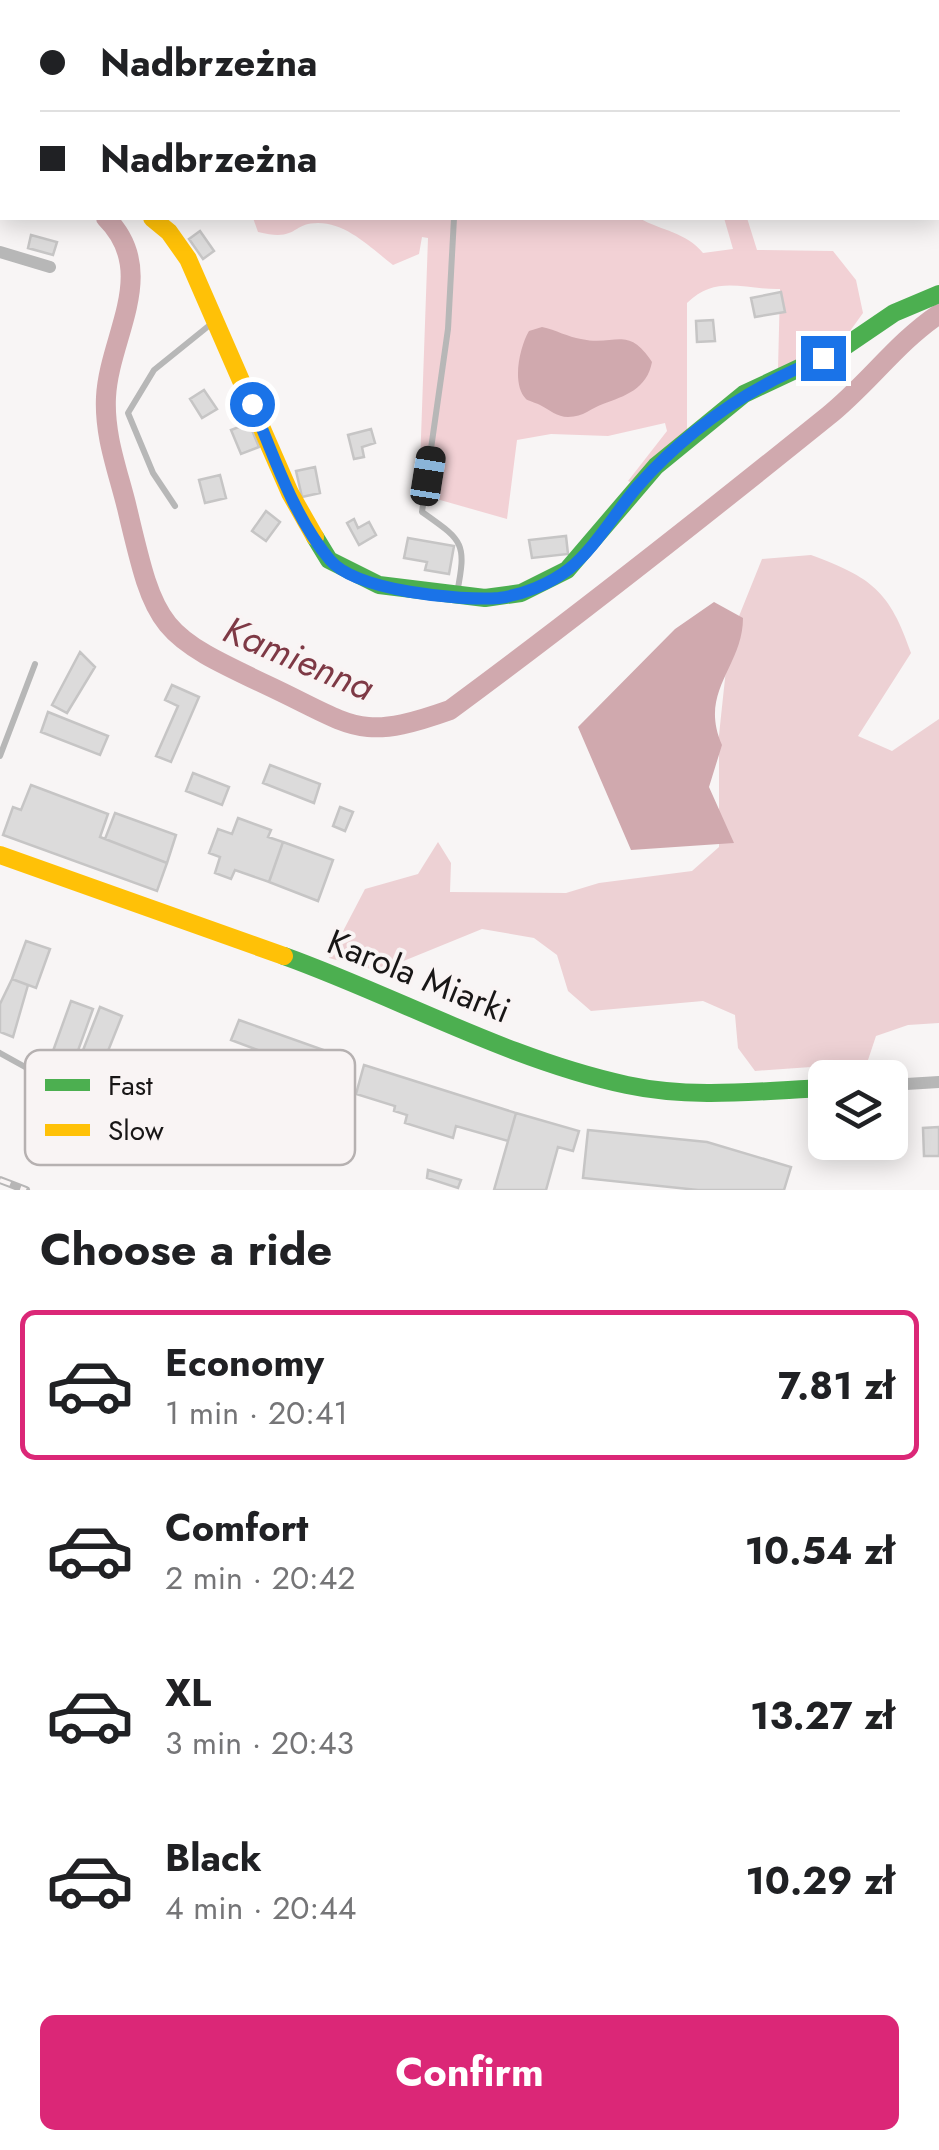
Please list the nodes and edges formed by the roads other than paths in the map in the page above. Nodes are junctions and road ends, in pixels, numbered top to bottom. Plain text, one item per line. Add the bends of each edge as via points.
1 (154, 220) edge
2 (454, 220) edge
3 (0, 252) edge
4 (50, 267) dead end
5 (939, 294) edge
6 (212, 323) junction
7 (175, 506) dead end
8 (456, 596) junction
9 (35, 664) dead end
10 (0, 756) edge
11 (0, 855) edge
12 (0, 1054) edge
13 (25, 1067) edge
14 (939, 1082) edge
15 (908, 1084) edge
16 (808, 1089) edge

1 - 6 street via 188,259
2 - 8 lane via 448,328 422,512 458,537 464,549
3 - 4 street
5 - 8 street via 727,405 656,466 556,578 510,596
6 - 7 lane via 154,370 128,413
6 - 8 street via 290,493 329,560 379,585
9 - 10 lane
11 - 16 street, Karola Miarki via 358,983 474,1036 626,1086 691,1094
12 - 13 lane
14 - 15 street

